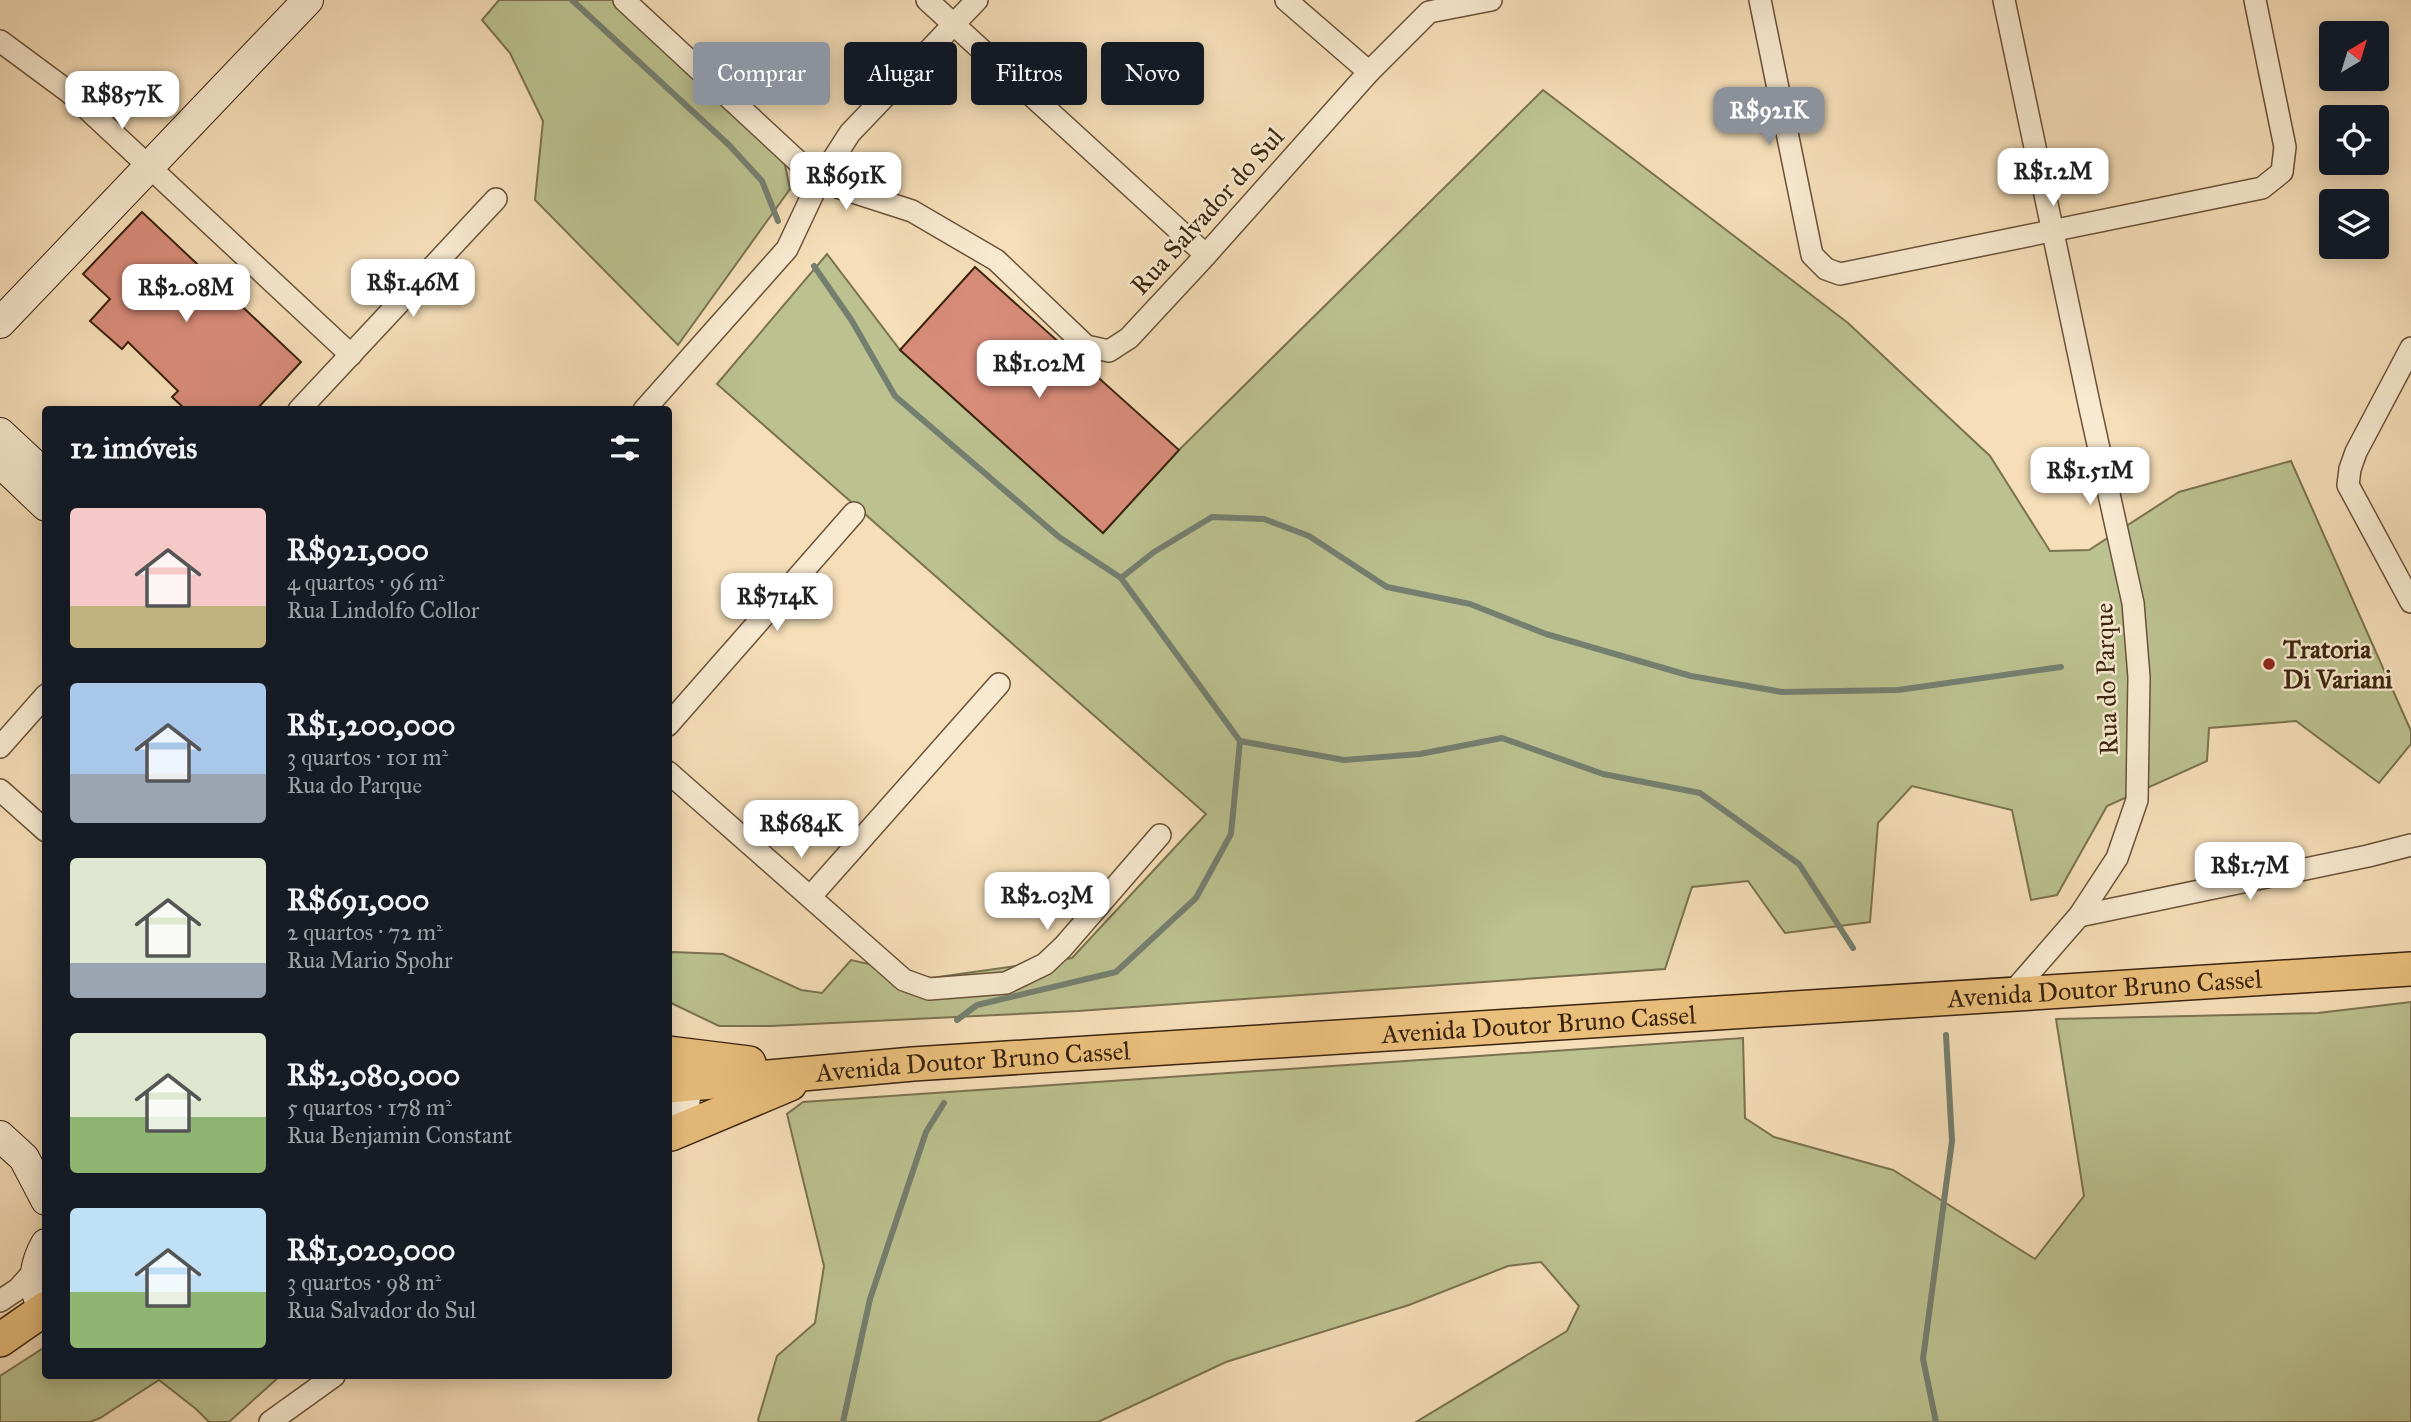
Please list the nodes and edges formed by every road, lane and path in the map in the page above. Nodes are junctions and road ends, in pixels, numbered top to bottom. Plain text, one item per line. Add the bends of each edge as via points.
1 (282, 0) edge
2 (308, 0) edge
3 (624, 0) edge
4 (927, 0) edge
5 (977, 0) edge
6 (1286, 0) edge
7 (1491, 0) edge
8 (1760, 0) edge
9 (2004, 0) edge
10 (2255, 0) edge
11 (954, 24) junction
12 (0, 41) edge
13 (1369, 72) junction
14 (142, 160) junction
15 (820, 181) junction
16 (496, 199) dead end
17 (2053, 229) junction
18 (1206, 256) junction
19 (0, 296) edge
20 (0, 323) edge
21 (2411, 348) edge
22 (351, 355) junction
23 (303, 406) edge
24 (648, 406) edge
25 (0, 433) edge
26 (0, 462) edge
27 (42, 472) edge
28 (42, 502) edge
29 (854, 513) dead end
30 (2411, 602) edge
31 (999, 684) dead end
32 (42, 700) edge
33 (672, 720) edge
34 (0, 747) edge
35 (672, 775) edge
36 (0, 790) edge
37 (42, 827) edge
38 (1160, 835) dead end
39 (2411, 845) edge
40 (811, 897) junction
41 (2078, 916) junction
42 (2411, 968) edge
43 (2011, 994) junction
44 (673, 1069) edge
45 (818, 1072) junction
46 (672, 1132) edge
47 (672, 1134) edge
48 (0, 1136) edge
49 (35, 1163) edge
50 (42, 1187) edge
51 (41, 1256) edge
52 (0, 1301) edge
53 (42, 1305) edge
54 (42, 1310) edge
55 (4, 1329) edge
56 (330, 1379) edge
57 (270, 1422) edge

1 - 14 main road
2 - 14 main road
3 - 15 street
4 - 11 street
5 - 11 street
6 - 13 street
7 - 13 street, Rua Salvador do Sul via 1429,12
8 - 17 street via 1812,255 1826,269 1840,274
9 - 17 street, Rua do Parque
10 - 17 street via 2285,147 2282,172 2262,188
11 - 15 street via 850,134
11 - 18 street
12 - 14 street via 69,92
13 - 18 street, Rua Salvador do Sul
14 - 19 main road
14 - 20 main road
14 - 22 street
15 - 18 street, Rua Salvador do Sul via 912,211 996,260 1086,346 1109,351 1129,338
15 - 24 street via 787,249
16 - 22 street
17 - 41 street, Rua do Parque via 2133,603 2139,677 2137,800 2117,858
21 - 30 street via 2356,452 2348,485
22 - 23 street
25 - 27 main road
26 - 28 main road
29 - 33 street
31 - 40 street
32 - 34 street
35 - 40 street
36 - 37 street
38 - 40 street via 1063,947 1045,964 1006,984 929,989 904,980
39 - 41 street
41 - 43 street, Rua do Parque
42 - 43 main road, Avenida Doutor Bruno Cassel
43 - 45 main road, Avenida Doutor Bruno Cassel
44 - 45 main road
44 - 46 main road via 686,1100
45 - 47 main road
48 - 49 main road
49 - 50 main road
51 - 52 street via 18,1289
51 - 53 main road via 36,1290
54 - 55 main road
56 - 57 street

